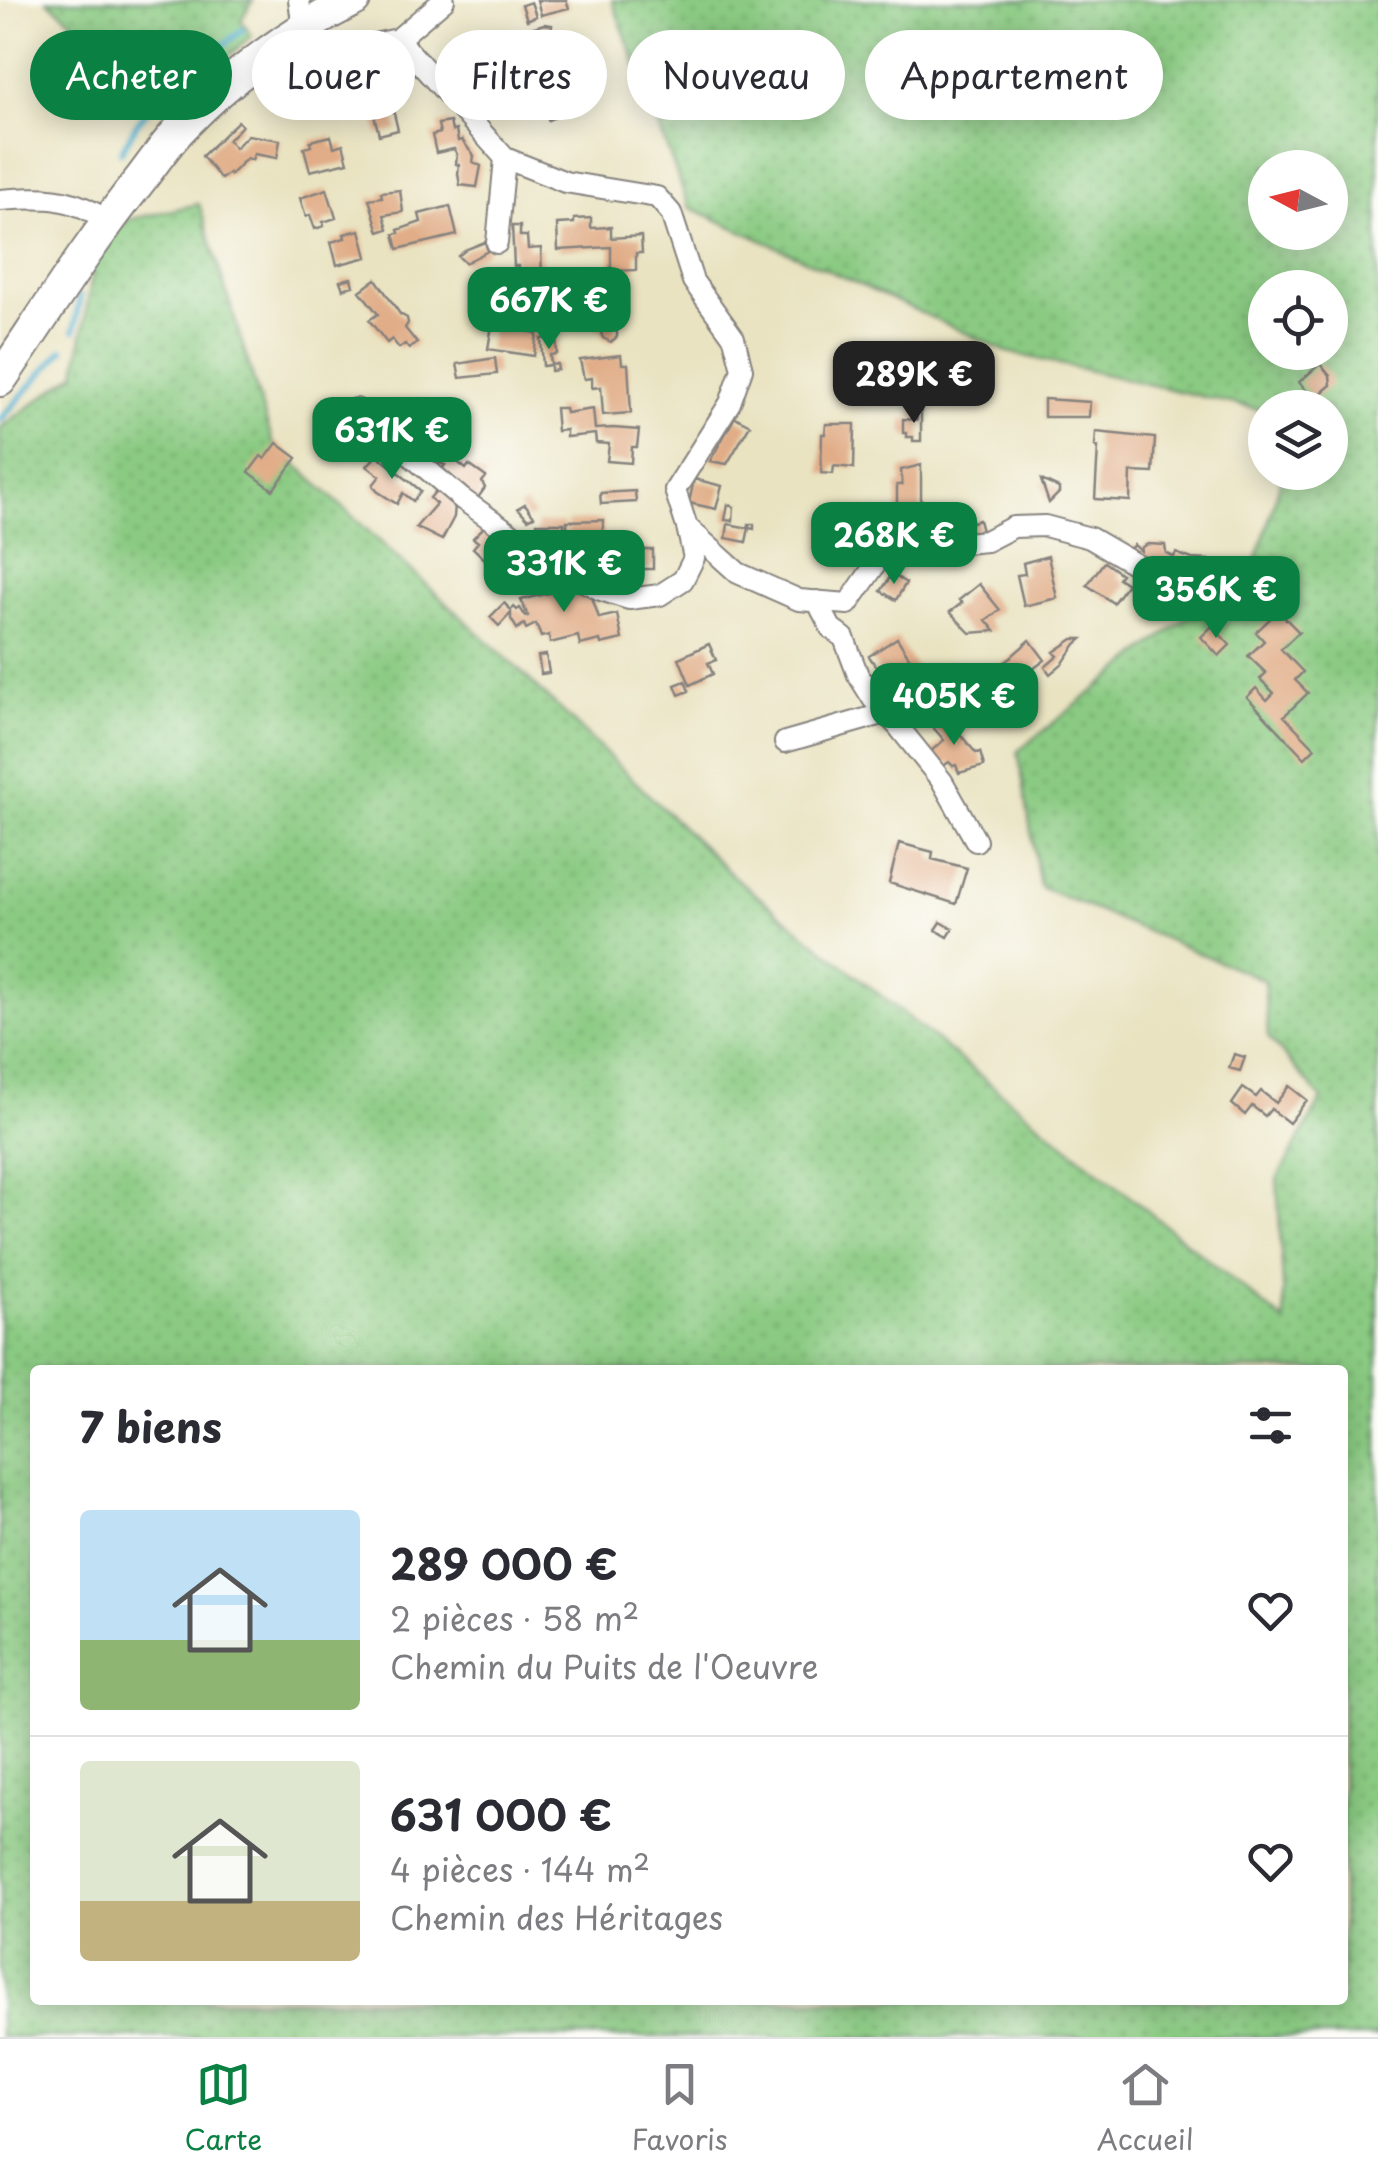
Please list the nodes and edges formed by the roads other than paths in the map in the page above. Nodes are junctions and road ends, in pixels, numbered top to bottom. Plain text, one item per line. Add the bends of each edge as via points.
1 (444, 0) edge
2 (342, 2) edge
3 (298, 22) edge
4 (409, 30) edge
5 (415, 58) edge
6 (505, 158) junction
7 (0, 200) edge
8 (107, 221) junction
9 (497, 244) dead end
10 (0, 380) edge
11 (356, 410) dead end
12 (687, 527) junction
13 (1198, 586) dead end
14 (818, 601) junction
15 (886, 713) junction
16 (785, 742) dead end
17 (976, 841) dead end

1 - 4 street
2 - 3 main road
3 - 8 main road via 180,129
5 - 6 street
6 - 9 street
6 - 12 street via 566,182 657,197 671,212 693,281 734,338 742,369 730,403 676,490
7 - 8 street via 66,200
8 - 10 main road
11 - 12 street via 462,500 601,590 630,598 660,595 683,580 694,558
12 - 14 street via 738,573 799,600
13 - 14 street via 1148,572 1090,538 1045,526 1013,527 965,543 917,538 882,556 848,604
14 - 15 street
15 - 16 street
15 - 17 street via 942,781

